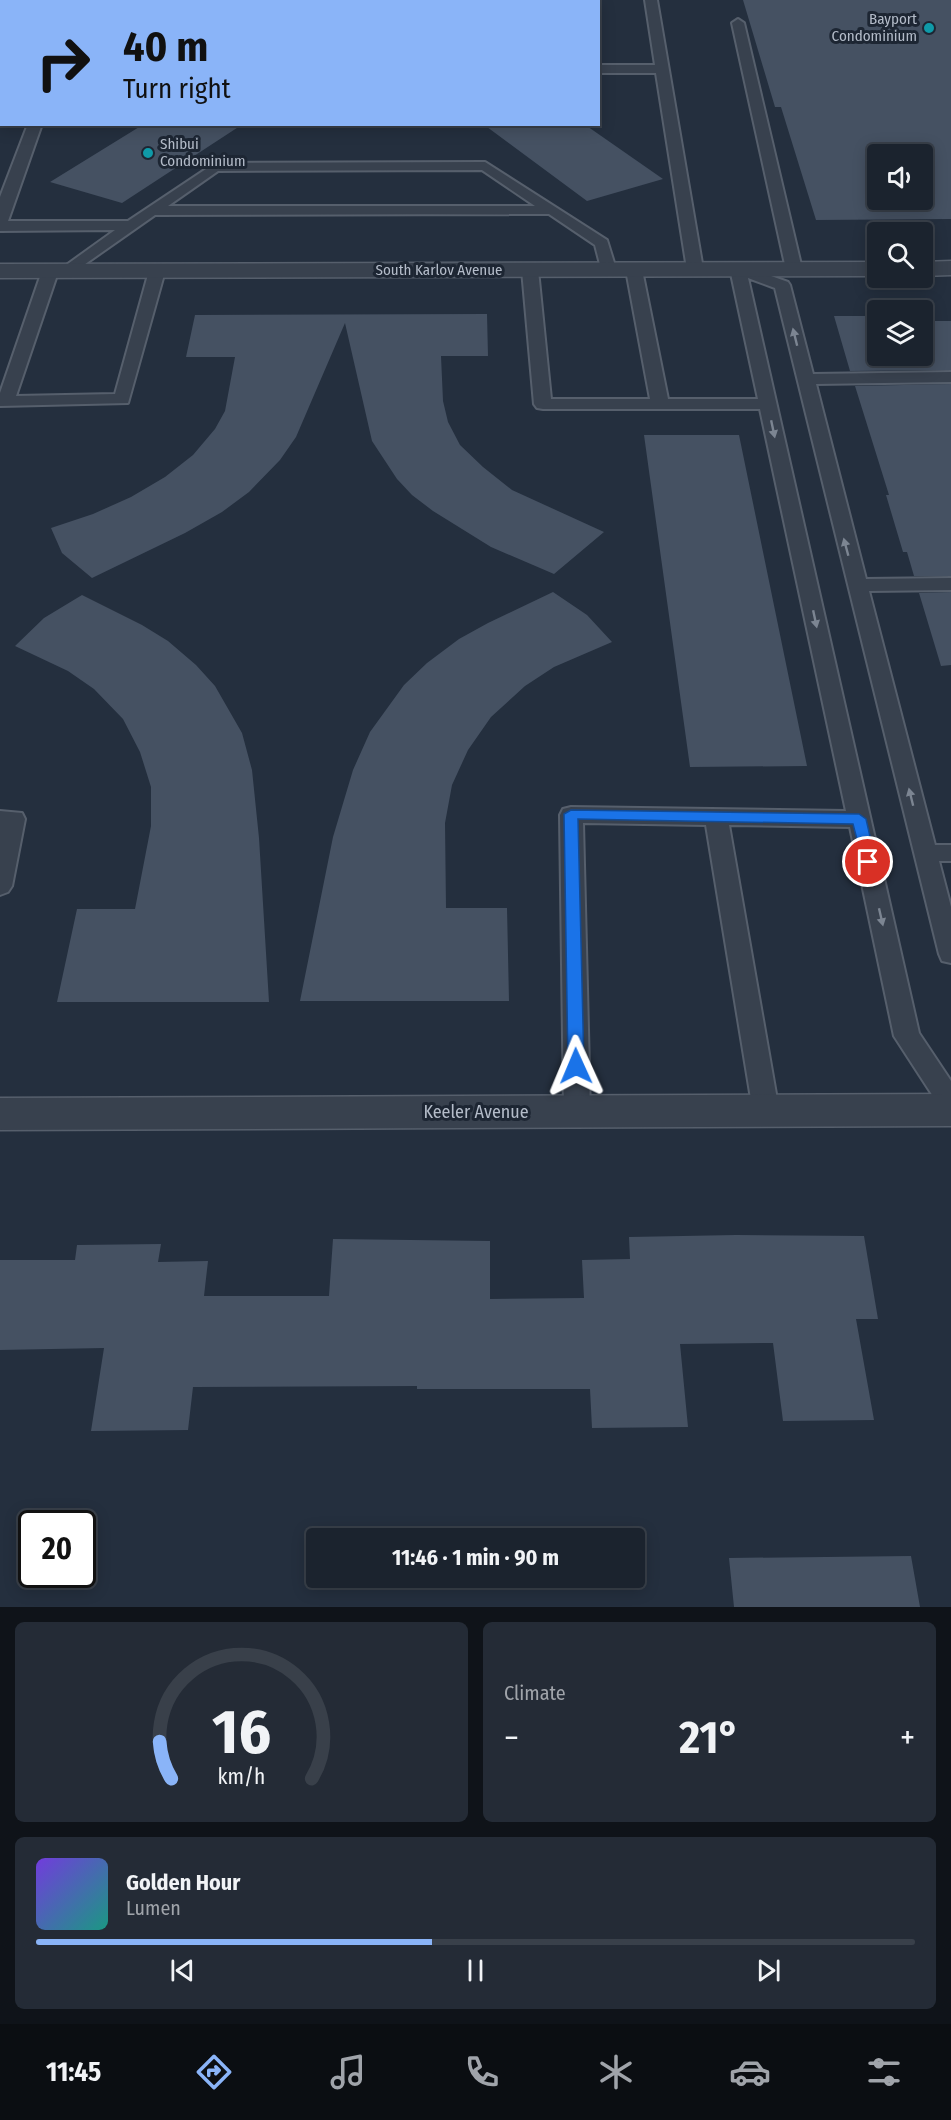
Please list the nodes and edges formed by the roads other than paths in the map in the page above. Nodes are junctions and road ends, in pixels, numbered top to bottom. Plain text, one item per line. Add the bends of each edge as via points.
1 (651, 0) edge
2 (738, 23) dead end
3 (600, 69) edge
4 (662, 69) junction
5 (34, 126) edge
6 (551, 210) junction
7 (151, 212) junction
8 (0, 224) edge
9 (131, 225) junction
10 (933, 268) edge
11 (951, 268) edge
12 (695, 269) junction
13 (738, 269) junction
14 (794, 269) junction
15 (867, 269) edge
16 (530, 270) junction
17 (608, 270) junction
18 (634, 270) junction
19 (0, 271) edge
20 (57, 271) junction
21 (157, 271) junction
22 (951, 377) edge
23 (805, 379) junction
24 (3, 401) edge
25 (660, 404) junction
26 (768, 404) junction
27 (951, 584) edge
28 (856, 585) junction
29 (716, 817) junction
30 (0, 819) edge
31 (859, 819) junction
32 (951, 853) edge
33 (925, 854) junction
34 (0, 886) edge
35 (951, 954) edge
36 (951, 1102) edge
37 (951, 1110) edge
38 (766, 1111) junction
39 (577, 1112) junction
40 (0, 1114) edge

1 - 4 lane
2 - 14 lane
3 - 4 lane
4 - 12 lane
5 - 8 lane
6 - 7 lane
6 - 7 lane via 485,166 215,167
6 - 17 lane via 602,243
7 - 9 lane
8 - 9 lane
9 - 20 lane
10 - 11 street
12 - 13 street, South Karlov Avenue
12 - 18 street, South Karlov Avenue
13 - 14 street, South Karlov Avenue
23 -> 13 lane via 782,285
13 - 26 lane
14 - 15 street, South Karlov Avenue
16 - 17 street, South Karlov Avenue
16 - 21 street, South Karlov Avenue
16 - 25 lane via 543,404
17 - 18 street, South Karlov Avenue
18 - 25 lane
19 - 20 street, South Karlov Avenue
20 - 21 street, South Karlov Avenue
20 - 24 lane
21 - 24 lane via 122,399
22 - 23 lane
28 -> 23 lane
25 - 26 lane
26 -> 31 lane
27 - 28 lane
33 -> 28 lane
29 - 31 lane
29 - 38 lane
29 - 39 lane via 571,814
30 - 34 lane via 14,819
31 -> 36 lane via 907,1036
32 - 33 lane
33 - 35 lane
37 - 38 street, Keeler Avenue
38 - 39 street, Keeler Avenue
39 - 40 street, Keeler Avenue

